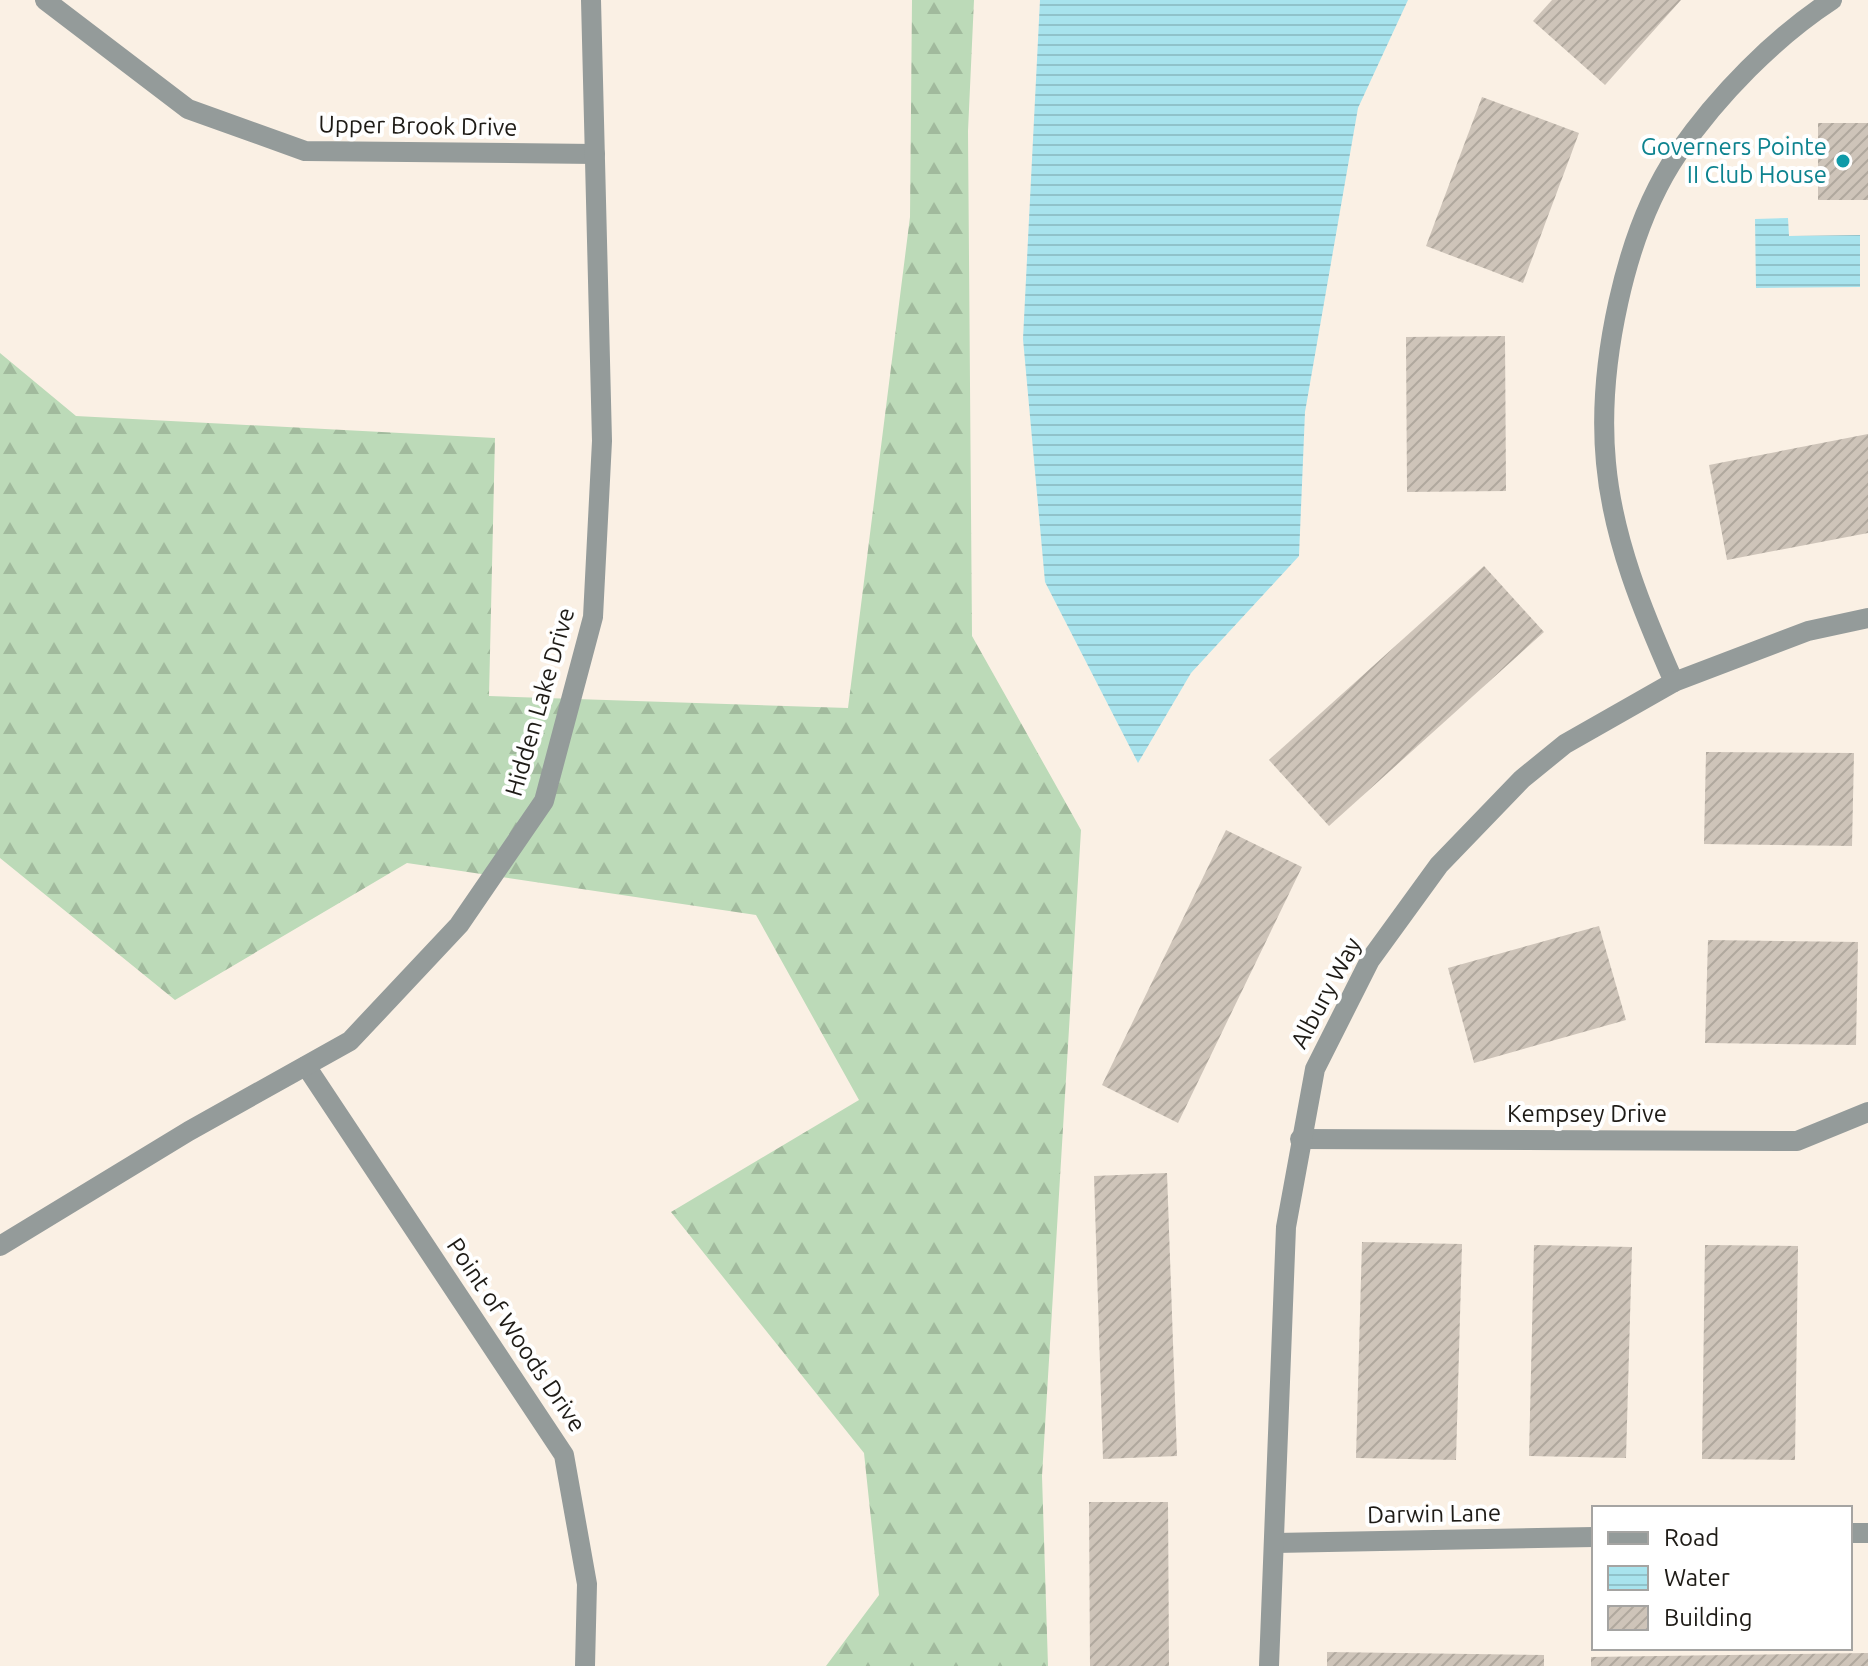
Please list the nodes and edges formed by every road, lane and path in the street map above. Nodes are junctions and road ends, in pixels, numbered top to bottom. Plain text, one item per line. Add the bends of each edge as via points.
1 (45, 0) edge
2 (591, 0) edge
3 (1832, 0) edge
4 (595, 154) junction
5 (1868, 618) edge
6 (1674, 682) junction
7 (306, 1066) junction
8 (1868, 1112) edge
9 (1300, 1139) junction
10 (0, 1246) edge
11 (1592, 1537) edge
12 (1275, 1543) junction
13 (585, 1666) edge
14 (1269, 1666) edge

1 - 4 street, Upper Brook Drive via 188,109 305,151
2 - 4 street, Hidden Lake Drive
3 - 6 street via 1735,84 1678,154 1648,210 1613,337 1604,408 1606,463 1640,603
4 - 7 street, Hidden Lake Drive via 602,441 593,617 544,801 459,925 350,1041
5 - 6 street, Albury Way via 1808,631
6 - 9 street, Albury Way via 1565,744 1522,779 1439,865 1370,960 1340,1016 1315,1069
7 - 10 street, Hidden Lake Drive
7 - 13 street, Point of Woods Drive via 564,1455 587,1584
8 - 9 street, Kempsey Drive via 1797,1141
9 - 12 street, Albury Way via 1286,1227
11 - 12 street, Darwin Lane
12 - 14 street, Albury Way

